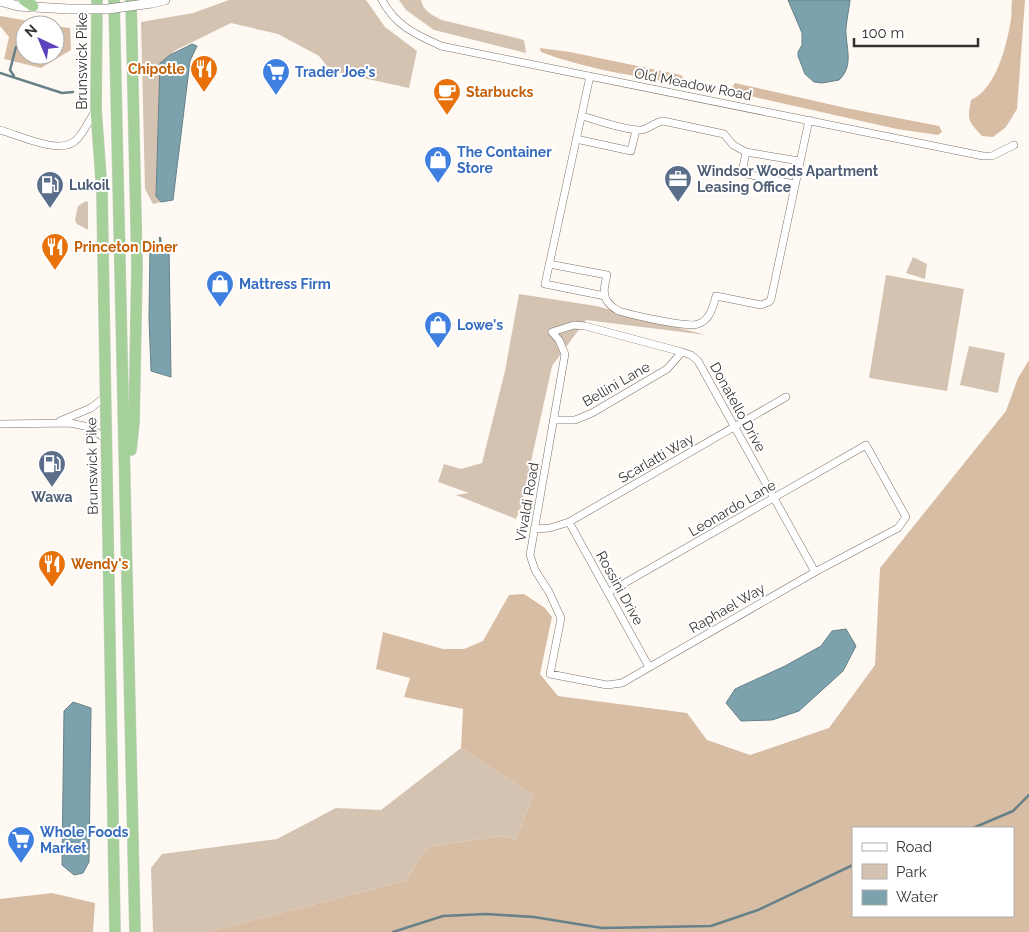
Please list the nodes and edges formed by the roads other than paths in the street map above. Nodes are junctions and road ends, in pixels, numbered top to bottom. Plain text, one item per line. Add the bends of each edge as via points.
1 (114, 0) edge
2 (132, 0) edge
3 (164, 0) edge
4 (382, 0) edge
5 (0, 1) edge
6 (96, 2) edge
7 (29, 3) edge
8 (590, 76) junction
9 (96, 109) junction
10 (582, 116) junction
11 (809, 120) junction
12 (0, 130) edge
13 (636, 130) junction
14 (576, 139) junction
15 (1014, 145) dead end
16 (746, 152) junction
17 (799, 162) junction
18 (794, 184) junction
19 (549, 264) junction
20 (605, 296) junction
21 (552, 332) joint
22 (682, 352) junction
23 (106, 396) junction
24 (786, 397) dead end
25 (555, 420) junction
26 (52, 423) junction
27 (0, 424) edge
28 (734, 427) junction
29 (106, 439) junction
30 (775, 498) junction
31 (124, 499) junction
32 (906, 517) joint
33 (569, 522) junction
34 (534, 529) junction
35 (815, 572) junction
36 (609, 592) junction
37 (649, 667) junction
38 (550, 674) joint
39 (115, 932) edge
40 (135, 932) edge

1 - 31 highway
2 - 31 highway via 136,350 134,422
3 - 7 street, bridge via 108,8 68,9
4 - 8 street, Old Meadow Road via 400,24 441,46
5 - 7 street via 18,6
6 - 9 highway, Brunswick Pike
8 - 10 street
8 - 11 street, Old Meadow Road
9 - 12 street via 76,141 63,147
9 - 23 highway, Brunswick Pike via 102,193
10 - 13 street
10 - 14 street
11 - 15 street, Old Meadow Road via 983,156 992,156
11 - 17 street
13 - 14 street via 631,151
13 - 16 street via 663,121 724,134 733,145
14 - 19 street
16 - 17 street
16 - 18 street via 742,173
17 - 18 street
18 - 20 street via 769,302 761,305 716,296 706,319 691,325 618,310
19 - 20 street via 607,275
19 - 20 street via 545,284
21 - 22 street, Donatello Drive via 574,325 585,326
21 - 25 street, Vivaldi Road via 565,354
22 - 25 street, Bellini Lane via 667,369 592,413 575,420
22 - 28 street, Donatello Drive via 698,361
23 - 26 street via 91,408
23 - 29 highway, Brunswick Pike
24 - 28 street, Scarlatti Way
25 - 34 street, Vivaldi Road
26 - 27 street
26 - 29 street via 89,427
28 - 30 street, Donatello Drive
28 - 33 street, Scarlatti Way
29 - 39 highway, Brunswick Pike
30 - 32 street, Leonardo Lane via 866,445
30 - 35 street, Donatello Drive
30 - 36 street, Leonardo Lane
31 - 40 highway
32 - 35 street, Raphael Way via 898,528
33 - 34 street, Scarlatti Way
33 - 36 street, Rossini Drive
34 - 38 street, Vivaldi Road via 530,555 561,618
35 - 37 street, Raphael Way
36 - 37 street, Rossini Drive
37 - 38 street, Raphael Way via 622,683 607,685

